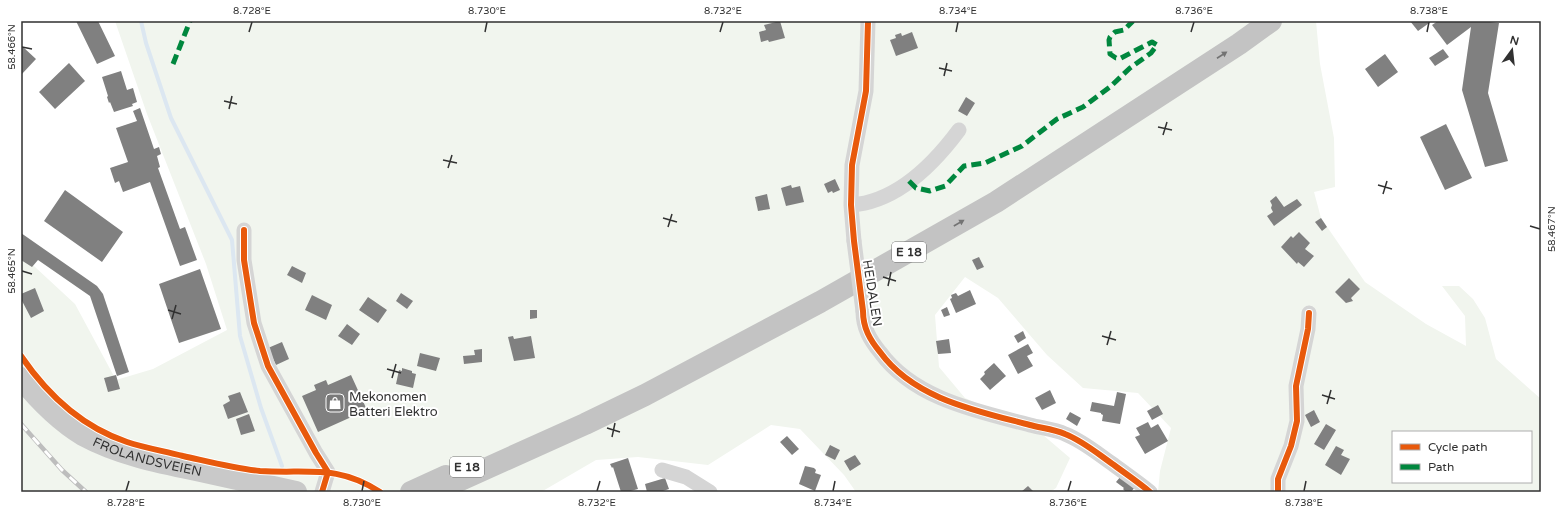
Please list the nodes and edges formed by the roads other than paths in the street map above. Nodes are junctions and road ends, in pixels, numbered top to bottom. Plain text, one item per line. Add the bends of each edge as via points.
1 (868, 21) edge
2 (1245, 21) edge
3 (1271, 21) edge
4 (959, 130) dead end
5 (851, 205) junction
6 (244, 230) dead end
7 (1309, 313) dead end
8 (21, 378) edge
9 (526, 445) junction
10 (662, 470) dead end
11 (296, 492) edge
12 (322, 492) edge
13 (411, 492) edge
14 (434, 492) edge
15 (710, 492) edge
16 (1150, 492) edge
17 (1278, 492) edge

1 - 5 street, HEIDALEN via 866,91 852,165
2 - 9 highway, E 18 via 1101,121 815,292
9 -> 3 highway, E 18 via 645,395 820,302 996,202
4 - 5 street via 946,148 925,169 894,193 877,200
5 - 16 street, HEIDALEN, bridge via 863,322 870,340 889,365 903,377 934,395 988,414 1065,434 1087,445
6 - 12 street via 244,260 254,323 268,366 328,472
7 - 17 street via 1296,386 1297,421 1291,446 1278,479
8 - 11 main road, FROLANDSVEIEN via 39,400 63,422 105,446 145,459
9 - 13 highway, E 18
9 - 14 highway, E 18
10 - 15 street via 686,477

